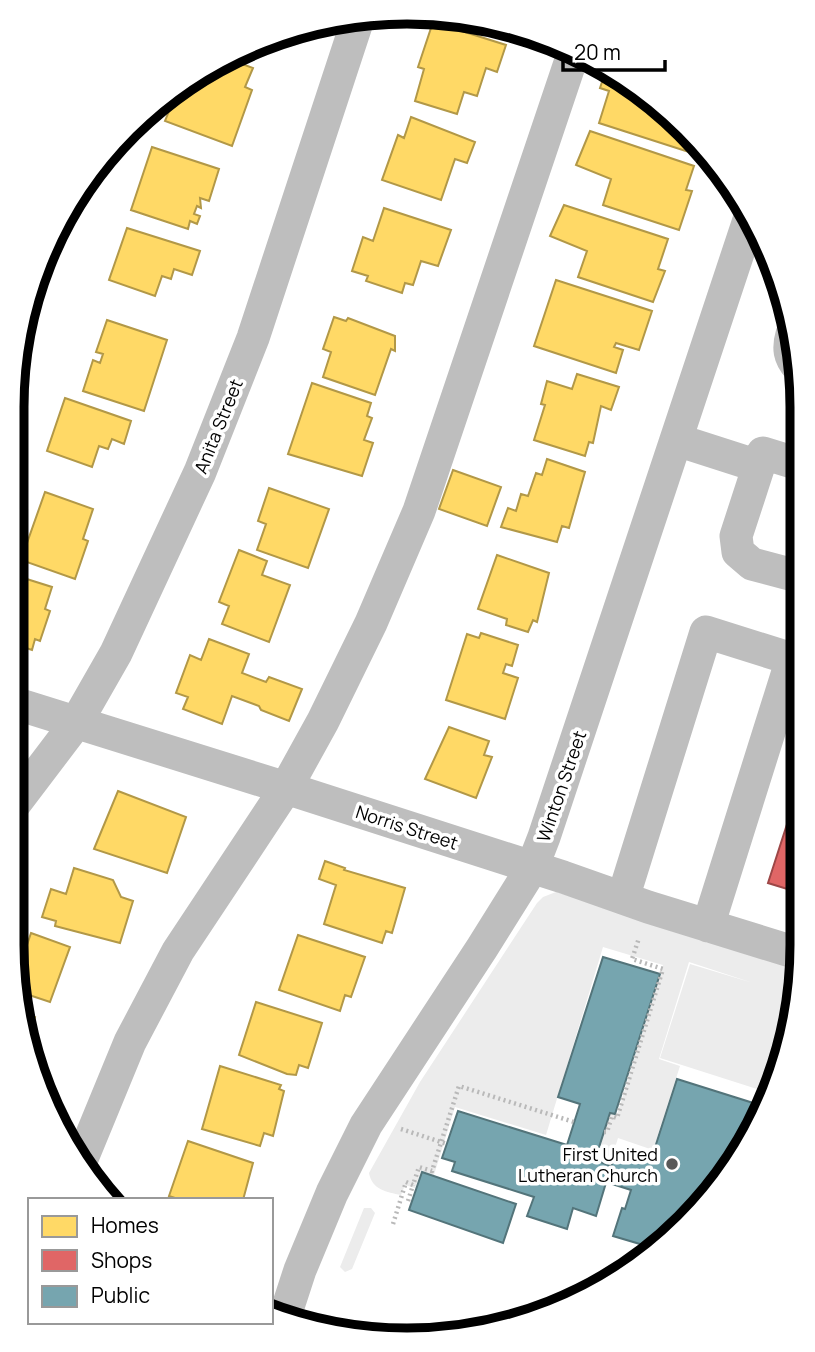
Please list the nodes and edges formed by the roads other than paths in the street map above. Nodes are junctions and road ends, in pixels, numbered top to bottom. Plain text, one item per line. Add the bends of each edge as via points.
1 (355, 28) edge
2 (571, 61) edge
3 (746, 229) edge
4 (677, 440) junction
5 (790, 461) edge
6 (758, 466) junction
7 (790, 575) edge
8 (790, 658) edge
9 (790, 665) edge
10 (25, 707) edge
11 (76, 723) junction
12 (286, 788) junction
13 (25, 790) edge
14 (532, 868) junction
15 (623, 898) junction
16 (708, 926) junction
17 (790, 951) edge
18 (85, 1151) edge
19 (288, 1308) edge

1 - 11 street, Anita Street via 253,338 200,472 116,653
2 - 12 street via 419,511 371,623
3 - 4 street, Winton Street
4 - 6 street
4 - 14 street, Winton Street
5 - 6 street via 763,453
6 - 7 street via 736,536 738,552 752,564
8 - 15 street via 705,632
9 - 16 street
10 - 11 street, Norris Street
11 - 12 street, Norris Street
11 - 13 street, Anita Street
12 - 14 street, Norris Street
12 - 18 street via 178,951 130,1042
14 - 15 street, Norris Street
14 - 19 street, Winton Street via 366,1125 332,1193
15 - 16 street, Norris Street
16 - 17 street, Norris Street

